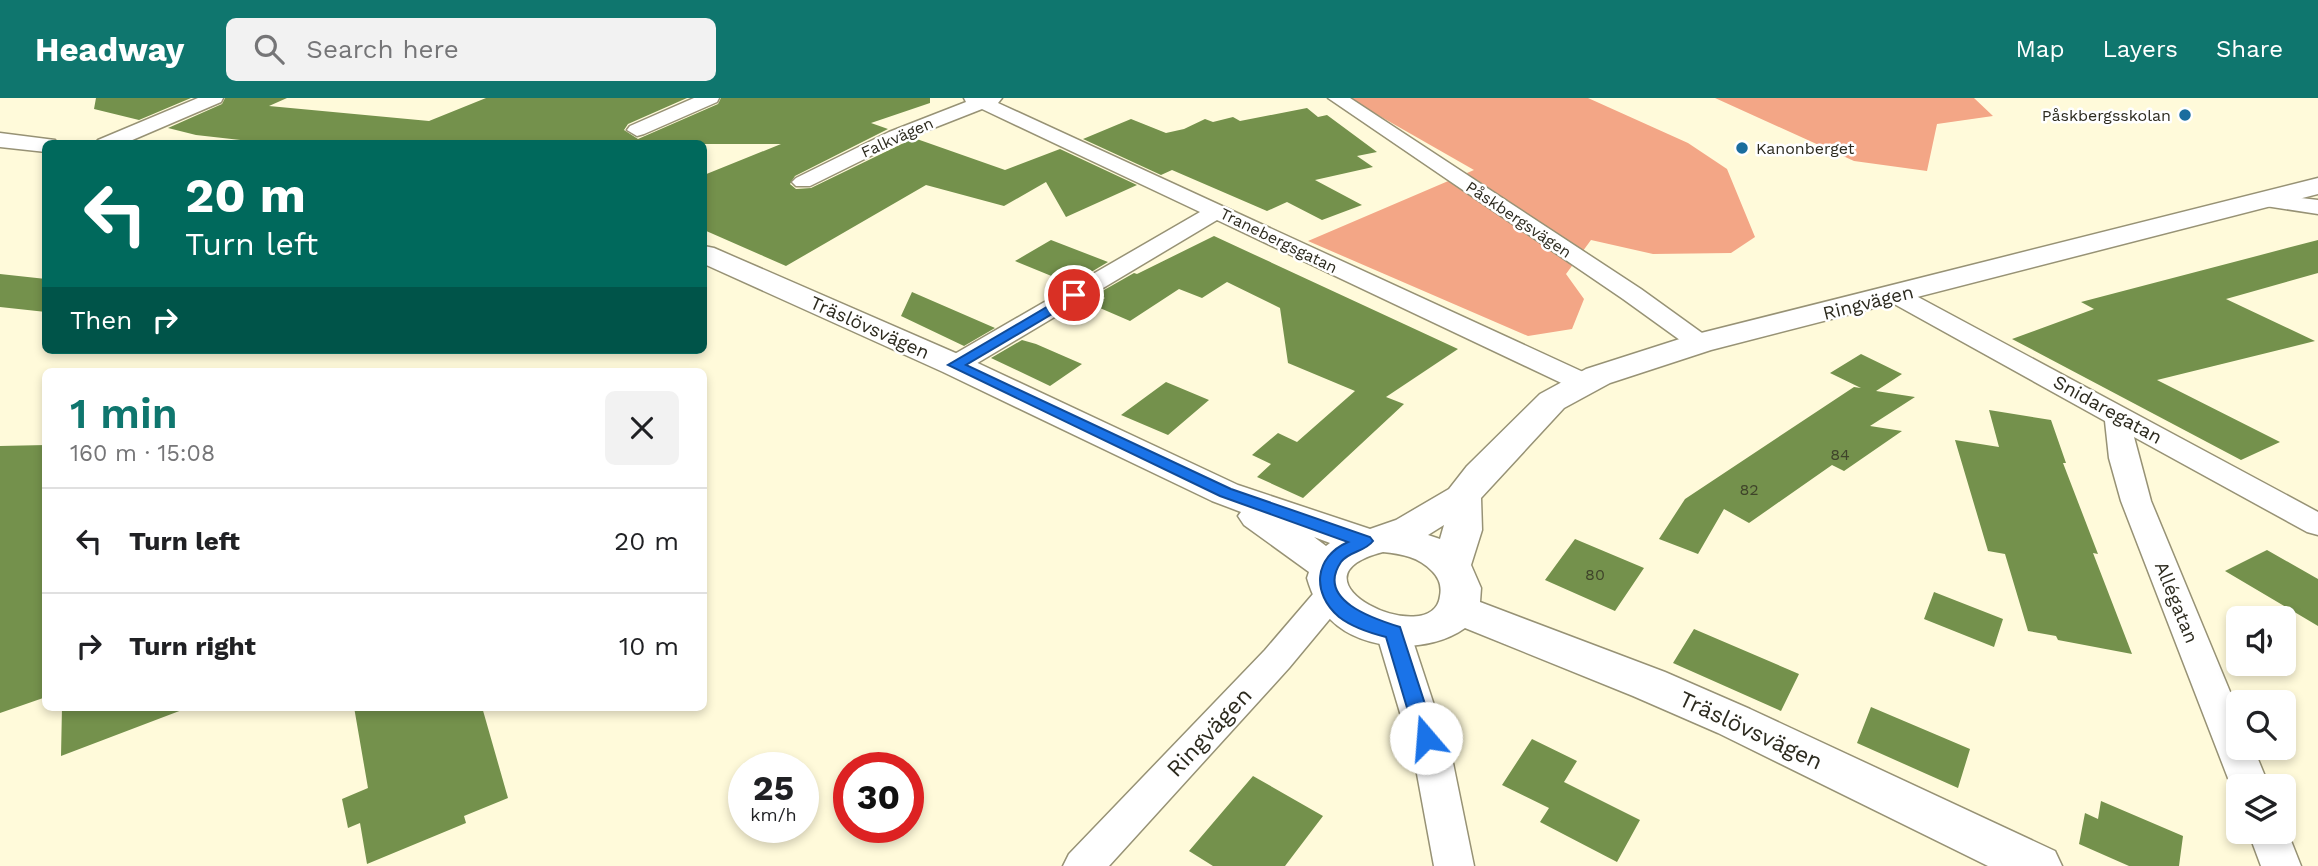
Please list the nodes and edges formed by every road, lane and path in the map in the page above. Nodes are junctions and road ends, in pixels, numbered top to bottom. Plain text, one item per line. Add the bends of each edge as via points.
1 (214, 98) edge
2 (710, 98) edge
3 (1337, 98) edge
4 (983, 99) edge
5 (638, 130) dead end
6 (0, 140) edge
7 (114, 140) edge
8 (42, 145) edge
9 (803, 181) dead end
10 (2318, 186) edge
11 (2267, 200) junction
12 (2318, 207) edge
13 (1217, 211) junction
14 (707, 255) edge
15 (1896, 295) junction
16 (1700, 343) junction
17 (955, 365) junction
18 (1584, 383) junction
19 (2119, 415) junction
20 (1225, 492) junction
21 (1462, 497) junction
22 (2318, 525) edge
23 (1374, 540) junction
24 (1451, 565) junction
25 (1330, 581) junction
26 (1457, 610) junction
27 (1393, 632) junction
28 (2245, 774) edge
29 (2273, 844) edge
30 (1083, 866) edge
31 (1454, 866) edge
32 (2038, 866) edge
33 (2281, 866) edge

1 - 7 street
2 - 5 street
3 - 16 street, Påskbergsvägen
4 - 9 street, Falkvägen
4 - 13 street, Tranebergsgatan
6 - 8 street
10 - 11 street, Ringvägen
11 - 12 street
11 - 15 street, Ringvägen
13 - 17 street
13 - 18 street, Tranebergsgatan
14 - 17 street, Träslövsvägen
15 - 16 street, Ringvägen
15 - 19 street, Snidaregatan
16 - 18 street, Ringvägen
17 - 20 street, Träslövsvägen
18 - 21 street, Ringvägen via 1552,401
19 - 22 street, Snidaregatan
19 - 28 street, Allégatan via 2123,463 2136,501
20 - 23 street, Träslövsvägen
20 - 25 street, Träslövsvägen
21 - 23 street, Ringvägen via 1410,529
21 - 24 street via 1463,530
23 - 24 street via 1415,544
23 - 25 street via 1342,551
24 - 26 street via 1462,583
25 - 27 street via 1349,615
25 - 30 street, Ringvägen via 1277,659
26 - 27 street via 1432,628
26 - 32 street, Träslövsvägen via 1649,684
27 - 31 street via 1434,762
29 - 33 street

